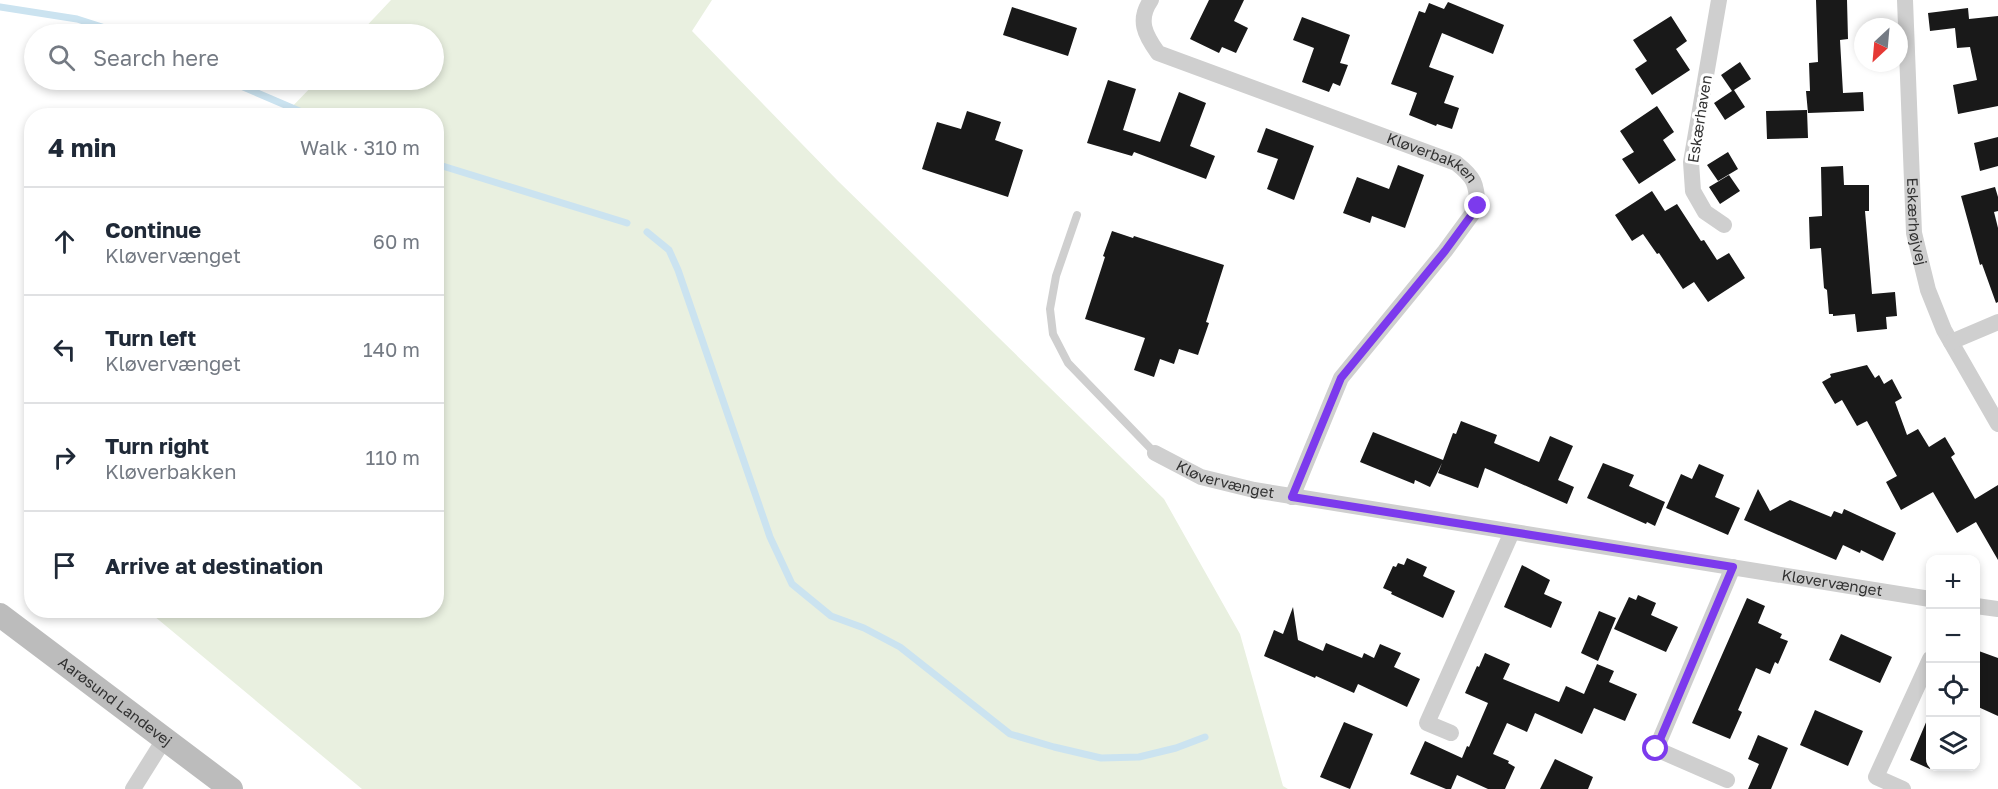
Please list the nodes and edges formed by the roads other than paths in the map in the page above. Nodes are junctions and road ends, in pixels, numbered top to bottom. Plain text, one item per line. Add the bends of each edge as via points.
1 (1151, 0) edge
2 (1719, 0) edge
3 (1905, 0) edge
4 (1077, 215) dead end
5 (1725, 225) dead end
6 (1998, 322) edge
7 (1950, 342) junction
8 (1998, 424) edge
9 (1155, 453) joint
10 (1292, 497) junction
11 (1512, 532) junction
12 (1733, 567) junction
13 (1926, 598) edge
14 (1980, 607) edge
15 (1998, 609) edge
16 (0, 615) edge
17 (1928, 663) edge
18 (1451, 734) dead end
19 (165, 738) junction
20 (1727, 780) dead end
21 (134, 789) edge
22 (231, 789) edge
23 (1903, 789) edge

1 - 10 street, Kløverbakken via 1145,10 1145,35 1158,53 1456,163 1471,175 1476,186 1478,206 1341,378
2 - 5 street, Eskærhaven via 1691,162 1693,191 1705,212
3 - 7 street, Eskærhøjvej via 1914,233 1928,290
4 - 9 lane via 1056,276 1050,309 1053,334 1068,363
6 - 7 street
7 - 8 street, Eskærhøjvej
9 - 10 street, Kløvervænget via 1201,477
10 - 11 street, Kløvervænget
11 - 12 street, Kløvervænget
11 - 18 street via 1427,723
12 - 13 street, Kløvervænget
12 - 20 street via 1656,749
14 - 15 street
16 - 19 street, Aarøsund Landevej
17 - 23 street via 1876,777
19 - 21 street
19 - 22 street, Aarøsund Landevej

